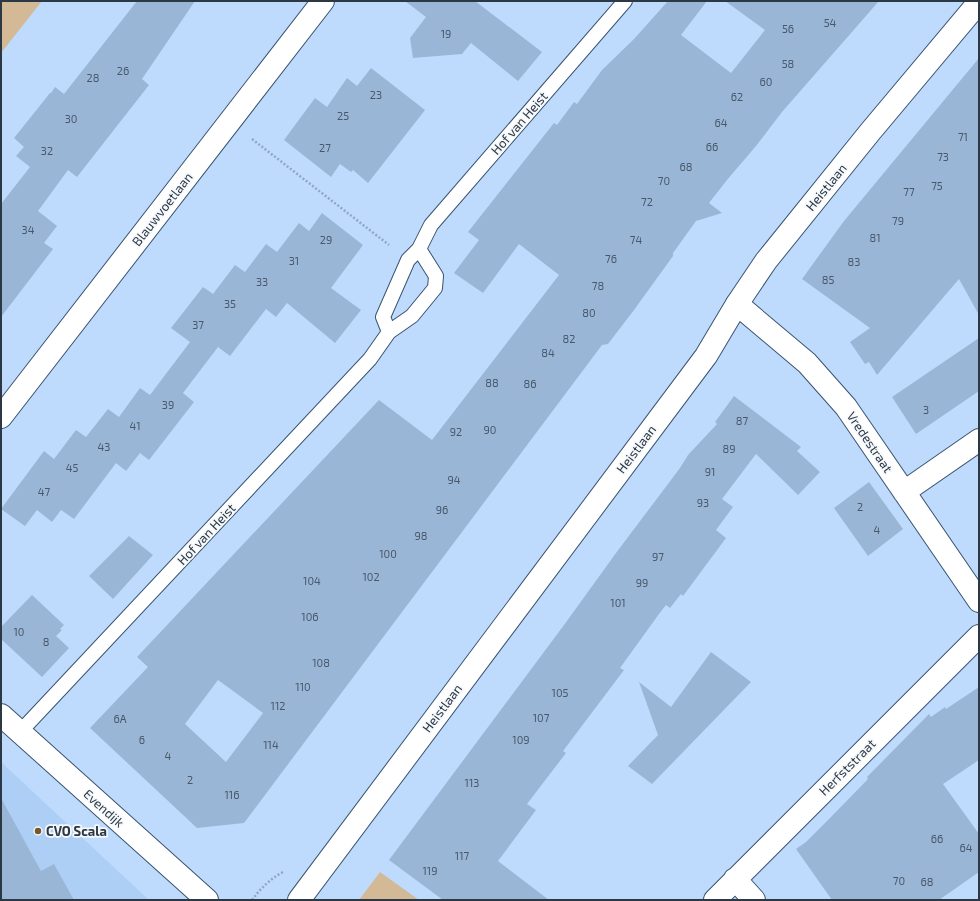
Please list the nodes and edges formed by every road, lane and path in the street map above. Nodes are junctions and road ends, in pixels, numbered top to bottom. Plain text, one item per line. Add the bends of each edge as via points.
1 (323, 1) edge
2 (625, 1) edge
3 (979, 2) edge
4 (229, 121) junction
5 (419, 249) junction
6 (408, 260) junction
7 (738, 304) junction
8 (389, 332) junction
9 (1, 417) edge
10 (979, 440) edge
11 (904, 492) junction
12 (979, 601) edge
13 (979, 636) edge
14 (1, 715) edge
15 (20, 732) junction
16 (735, 879) junction
17 (208, 900) edge
18 (299, 900) edge
19 (715, 900) edge
20 (754, 900) edge

1 - 4 street, Blauwvoetlaan
2 - 5 lane, Hof van Heist via 431,225
3 - 7 street, Heistlaan via 766,261
4 - 6 path
4 - 9 street, Blauwvoetlaan
5 - 6 lane, Hof van Heist
5 - 8 lane via 436,276 435,288 412,316
6 - 8 lane via 383,317
7 - 11 street, Vredestraat via 807,363 846,407
7 - 18 street, Heistlaan via 706,356
8 - 15 lane, Hof van Heist via 370,359
10 - 11 street
11 - 12 street, Vredestraat
13 - 16 street, Herfststraat
14 - 15 street, Evendijk
15 - 17 street, Evendijk
16 - 19 street, Herfststraat
16 - 20 street

